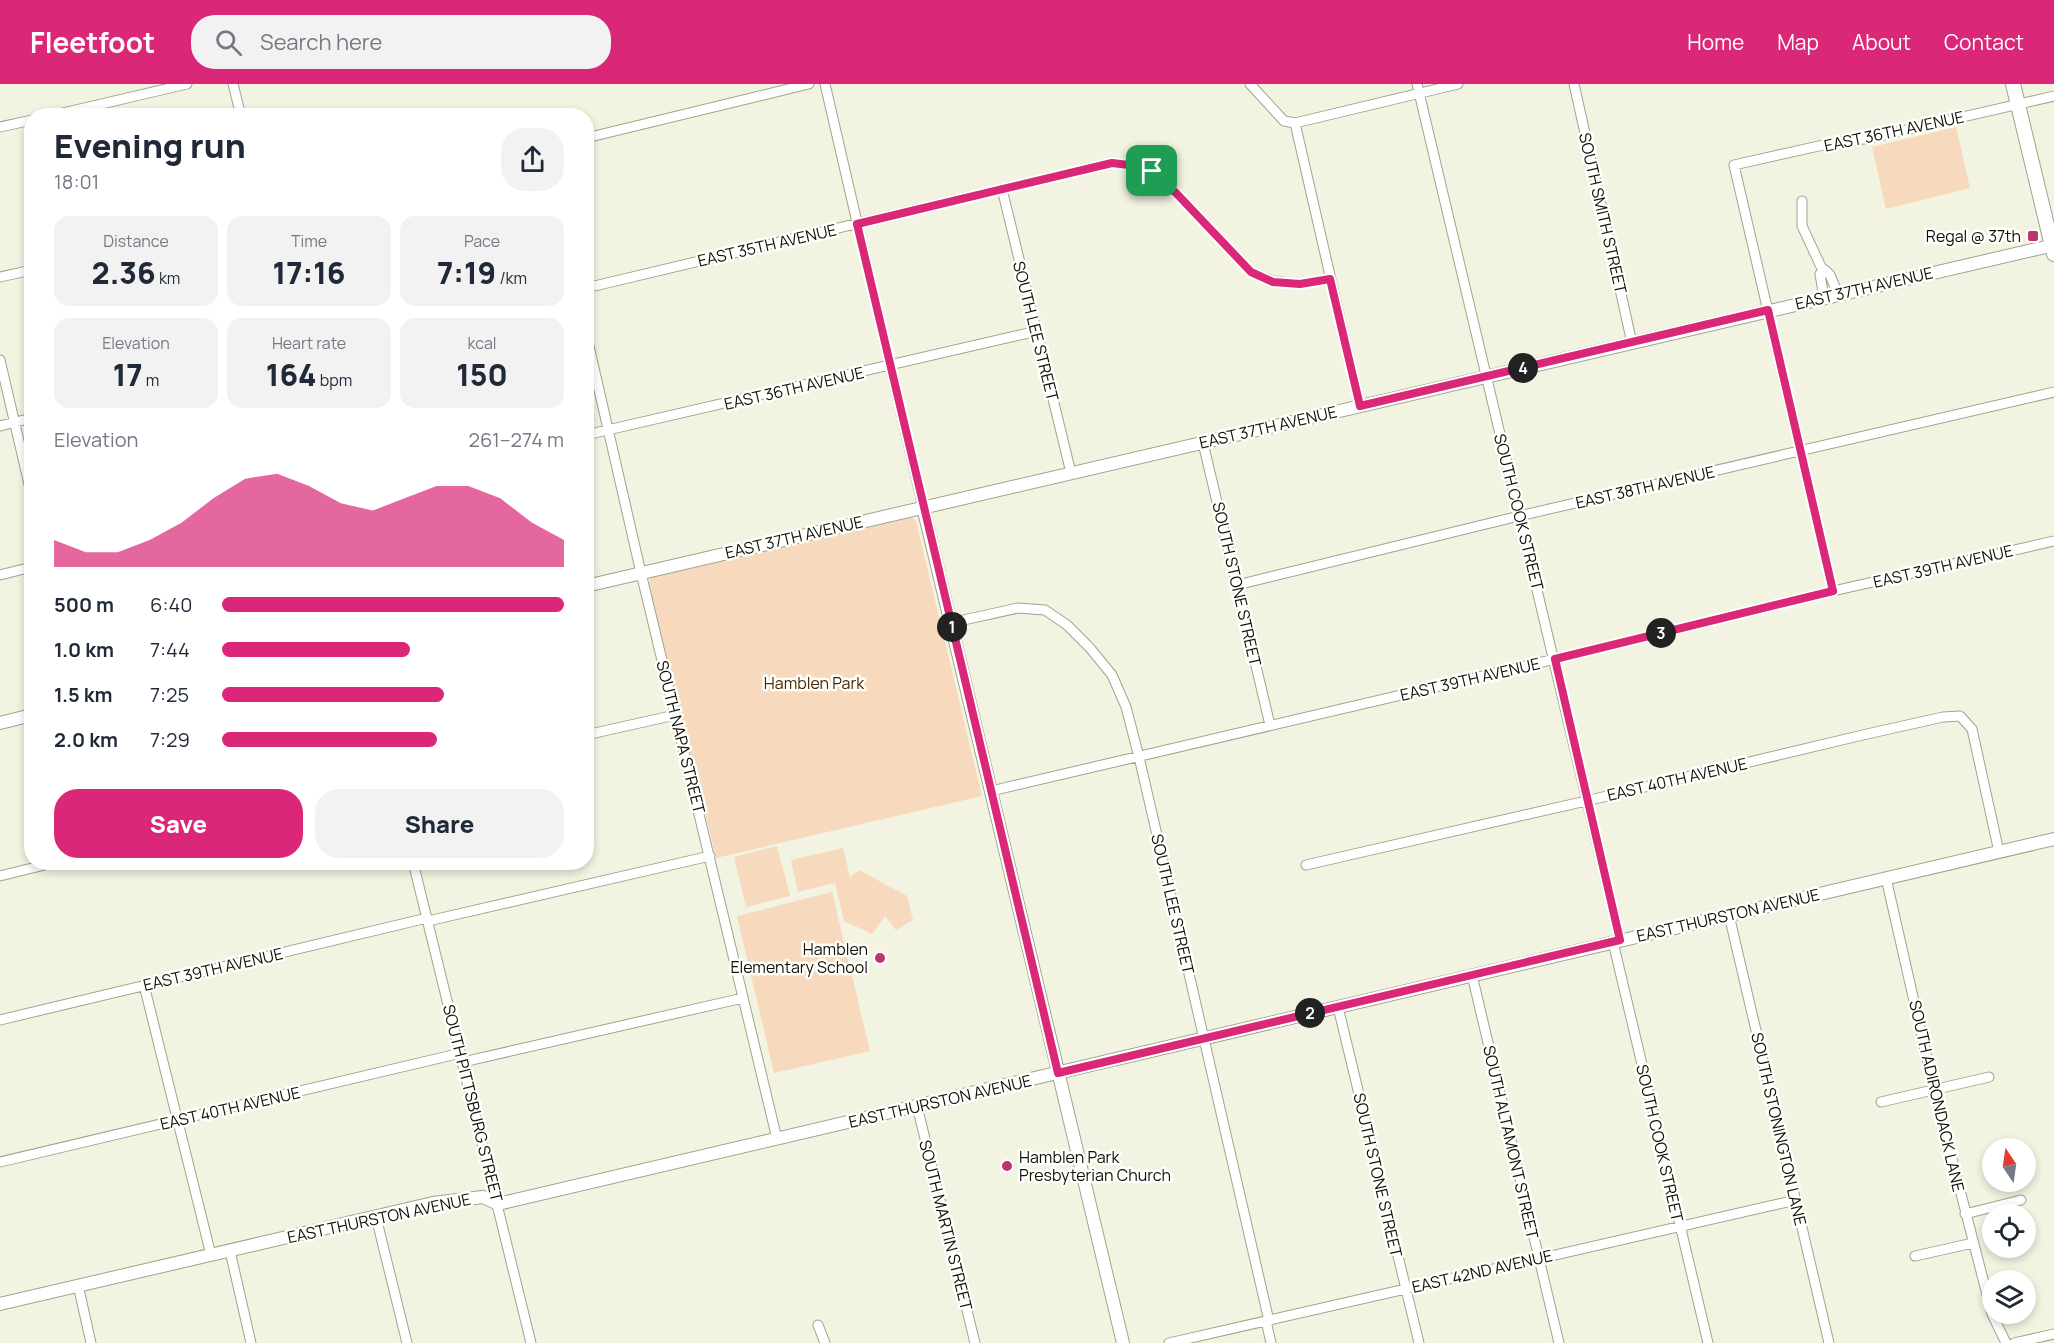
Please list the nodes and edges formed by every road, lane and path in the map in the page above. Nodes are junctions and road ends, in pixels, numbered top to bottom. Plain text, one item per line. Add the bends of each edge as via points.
1 (187, 84) edge
2 (233, 84) edge
3 (809, 84) edge
4 (825, 84) edge
5 (1250, 84) edge
6 (1458, 84) edge
7 (1574, 84) edge
8 (2013, 84) edge
9 (1418, 88) edge
10 (2054, 96) edge
11 (2017, 105) junction
12 (84, 108) edge
13 (239, 108) edge
14 (24, 122) edge
15 (1295, 123) junction
16 (0, 127) edge
17 (594, 136) edge
18 (1002, 189) junction
19 (1802, 201) dead end
20 (857, 224) junction
21 (2053, 248) edge
22 (1823, 271) junction
23 (24, 272) edge
24 (0, 277) edge
25 (1330, 279) junction
26 (594, 286) edge
27 (1838, 294) junction
28 (1824, 298) junction
29 (1768, 310) junction
30 (1037, 331) junction
31 (1632, 343) junction
32 (0, 360) edge
33 (890, 366) junction
34 (594, 368) edge
35 (1486, 376) junction
36 (2054, 392) edge
37 (1360, 406) junction
38 (24, 420) edge
39 (15, 422) junction
40 (0, 426) edge
41 (608, 430) junction
42 (594, 433) edge
43 (1203, 443) junction
44 (1802, 451) junction
45 (24, 462) edge
46 (1071, 473) junction
47 (923, 507) junction
48 (1519, 516) junction
49 (2054, 541) edge
50 (24, 569) edge
51 (641, 573) junction
52 (0, 574) edge
53 (594, 584) edge
54 (1237, 585) junction
55 (1833, 591) junction
56 (950, 622) junction
57 (1555, 659) junction
58 (675, 715) junction
59 (24, 717) edge
60 (0, 723) edge
61 (1270, 725) junction
62 (594, 733) edge
63 (1138, 756) junction
64 (991, 791) junction
65 (1587, 801) junction
66 (2054, 839) edge
67 (1999, 852) junction
68 (710, 856) junction
69 (1306, 865) dead end
70 (24, 870) edge
71 (415, 870) edge
72 (0, 876) edge
73 (1886, 878) junction
74 (1729, 915) junction
75 (427, 919) junction
76 (1617, 941) junction
77 (1472, 975) junction
78 (144, 985) junction
79 (743, 998) junction
80 (1338, 1007) junction
81 (0, 1020) edge
82 (1205, 1038) junction
83 (462, 1057) junction
84 (1058, 1073) junction
85 (1989, 1077) dead end
86 (1934, 1089) junction
87 (1881, 1102) dead end
88 (917, 1106) junction
89 (177, 1120) junction
90 (777, 1139) junction
91 (0, 1162) edge
92 (1796, 1200) junction
93 (2021, 1200) dead end
94 (498, 1204) junction
95 (1965, 1214) junction
96 (376, 1217) junction
97 (1680, 1227) junction
98 (1973, 1243) junction
99 (230, 1251) junction
100 (211, 1255) junction
101 (1915, 1256) dead end
102 (1539, 1258) junction
103 (1982, 1277) edge
104 (78, 1285) junction
105 (1406, 1289) junction
106 (0, 1304) edge
107 (1267, 1321) junction
108 (1997, 1324) edge
109 (818, 1325) dead end
110 (2054, 1334) edge
111 (92, 1343) edge
112 (251, 1343) edge
113 (407, 1343) edge
114 (531, 1343) edge
115 (825, 1343) edge
116 (975, 1343) edge
117 (1123, 1343) edge
118 (1169, 1343) edge
119 (1271, 1343) edge
120 (1419, 1343) edge
121 (1559, 1343) edge
122 (1708, 1343) edge
123 (1829, 1343) edge
124 (2006, 1343) edge
125 (2014, 1343) edge

1 - 12 street
2 - 13 street
3 - 17 street
4 - 20 street
5 - 15 street via 1284,121
6 - 9 street
7 - 31 street, SOUTH SMITH STREET
8 - 11 main road
9 - 15 street
9 - 35 street, SOUTH COOK STREET
10 - 11 street, EAST 36TH AVENUE
11 - 21 main road
11 - 29 street, EAST 36TH AVENUE via 1734,165
14 - 16 street
15 - 25 street
18 - 20 street, EAST 35TH AVENUE
18 - 25 street, EAST 35TH AVENUE via 1112,163 1152,171 1251,272 1273,282 1300,284
18 - 30 street, SOUTH LEE STREET
19 - 22 street via 1802,226
20 - 26 street, EAST 35TH AVENUE
20 - 33 street
21 - 27 street, EAST 37TH AVENUE
22 - 27 street via 1828,272
22 - 28 street via 1820,274
23 - 24 street
25 - 37 street
27 - 28 street, EAST 37TH AVENUE
28 - 29 street, EAST 37TH AVENUE
29 - 31 street, EAST 37TH AVENUE
29 - 44 street
30 - 33 street, EAST 36TH AVENUE
30 - 46 street, SOUTH LEE STREET
31 - 35 street, EAST 37TH AVENUE
32 - 39 street
33 - 41 street, EAST 36TH AVENUE
33 - 47 street
34 - 41 street, SOUTH NAPA STREET
35 - 37 street, EAST 37TH AVENUE
35 - 48 street, SOUTH COOK STREET
36 - 44 street, EAST 38TH AVENUE
37 - 43 street, EAST 37TH AVENUE
38 - 39 street
39 - 40 street
39 - 45 street
41 - 42 street, EAST 36TH AVENUE
41 - 51 street, SOUTH NAPA STREET
43 - 46 street, EAST 37TH AVENUE
43 - 54 street, SOUTH STONE STREET
44 - 48 street, EAST 38TH AVENUE
44 - 55 street
46 - 47 street, EAST 37TH AVENUE
47 - 51 street, EAST 37TH AVENUE
47 - 56 street
48 - 54 street, EAST 38TH AVENUE
48 - 57 street, SOUTH COOK STREET
49 - 55 street, EAST 39TH AVENUE
50 - 52 street
51 - 53 street, EAST 37TH AVENUE
51 - 58 street, SOUTH NAPA STREET
54 - 61 street, SOUTH STONE STREET
55 - 57 street, EAST 39TH AVENUE
56 - 63 street, SOUTH LEE STREET via 1018,608 1045,610 1067,625 1112,675 1126,707
56 - 64 street
57 - 61 street, EAST 39TH AVENUE
57 - 65 street, SOUTH COOK STREET
58 - 62 street
58 - 68 street, SOUTH NAPA STREET
59 - 60 street
61 - 63 street, EAST 39TH AVENUE
63 - 64 street, EAST 39TH AVENUE
63 - 82 street, SOUTH LEE STREET
64 - 84 street
65 - 67 street, EAST 40TH AVENUE via 1960,716 1972,729
65 - 69 street, EAST 40TH AVENUE
65 - 76 street, SOUTH COOK STREET
66 - 67 street, EAST THURSTON AVENUE
67 - 73 street, EAST THURSTON AVENUE
68 - 75 street, EAST 39TH AVENUE
68 - 79 street, SOUTH NAPA STREET
70 - 72 street
71 - 75 street, SOUTH PITTSBURG STREET
73 - 74 street, EAST THURSTON AVENUE
73 - 86 street, SOUTH ADIRONDACK LANE
74 - 76 street, EAST THURSTON AVENUE
74 - 92 street, SOUTH STONINGTON LANE
75 - 78 street, EAST 39TH AVENUE
75 - 83 street, SOUTH PITTSBURG STREET
76 - 77 street, EAST THURSTON AVENUE
76 - 97 street, SOUTH COOK STREET
77 - 80 street, EAST THURSTON AVENUE
77 - 102 street, SOUTH ALTAMONT STREET
78 - 81 street, EAST 39TH AVENUE
78 - 89 street
79 - 83 street, EAST 40TH AVENUE
79 - 90 street, SOUTH NAPA STREET
80 - 82 street, EAST THURSTON AVENUE
80 - 105 street, SOUTH STONE STREET
82 - 84 street, EAST THURSTON AVENUE
82 - 107 street, SOUTH LEE STREET
83 - 89 street, EAST 40TH AVENUE
83 - 94 street, SOUTH PITTSBURG STREET
84 - 88 street, EAST THURSTON AVENUE
84 - 117 street
85 - 86 street
86 - 87 street
86 - 95 street, SOUTH ADIRONDACK LANE
88 - 90 street, EAST THURSTON AVENUE
88 - 116 street, SOUTH MARTIN STREET
89 - 91 street, EAST 40TH AVENUE
89 - 100 street
90 - 94 street, EAST THURSTON AVENUE
92 - 97 street, EAST 42ND AVENUE
92 - 123 street, SOUTH STONINGTON LANE
93 - 95 street
94 - 96 street, EAST THURSTON AVENUE via 483,1197 464,1198
94 - 114 street, SOUTH PITTSBURG STREET
95 - 98 street, SOUTH ADIRONDACK LANE
96 - 99 street, EAST THURSTON AVENUE
96 - 113 street
97 - 102 street, EAST 42ND AVENUE
97 - 122 street, SOUTH COOK STREET
98 - 101 street
98 - 103 street, SOUTH ADIRONDACK LANE
99 - 100 street, EAST THURSTON AVENUE
99 - 112 street
100 - 104 street, EAST THURSTON AVENUE
102 - 105 street, EAST 42ND AVENUE
102 - 121 street, SOUTH ALTAMONT STREET
104 - 106 street, EAST THURSTON AVENUE
104 - 111 street
105 - 107 street, EAST 42ND AVENUE
105 - 120 street, SOUTH STONE STREET
107 - 118 street, EAST 42ND AVENUE
107 - 119 street, SOUTH LEE STREET
108 - 124 street, SOUTH ADIRONDACK LANE
109 - 115 street
110 - 125 street

